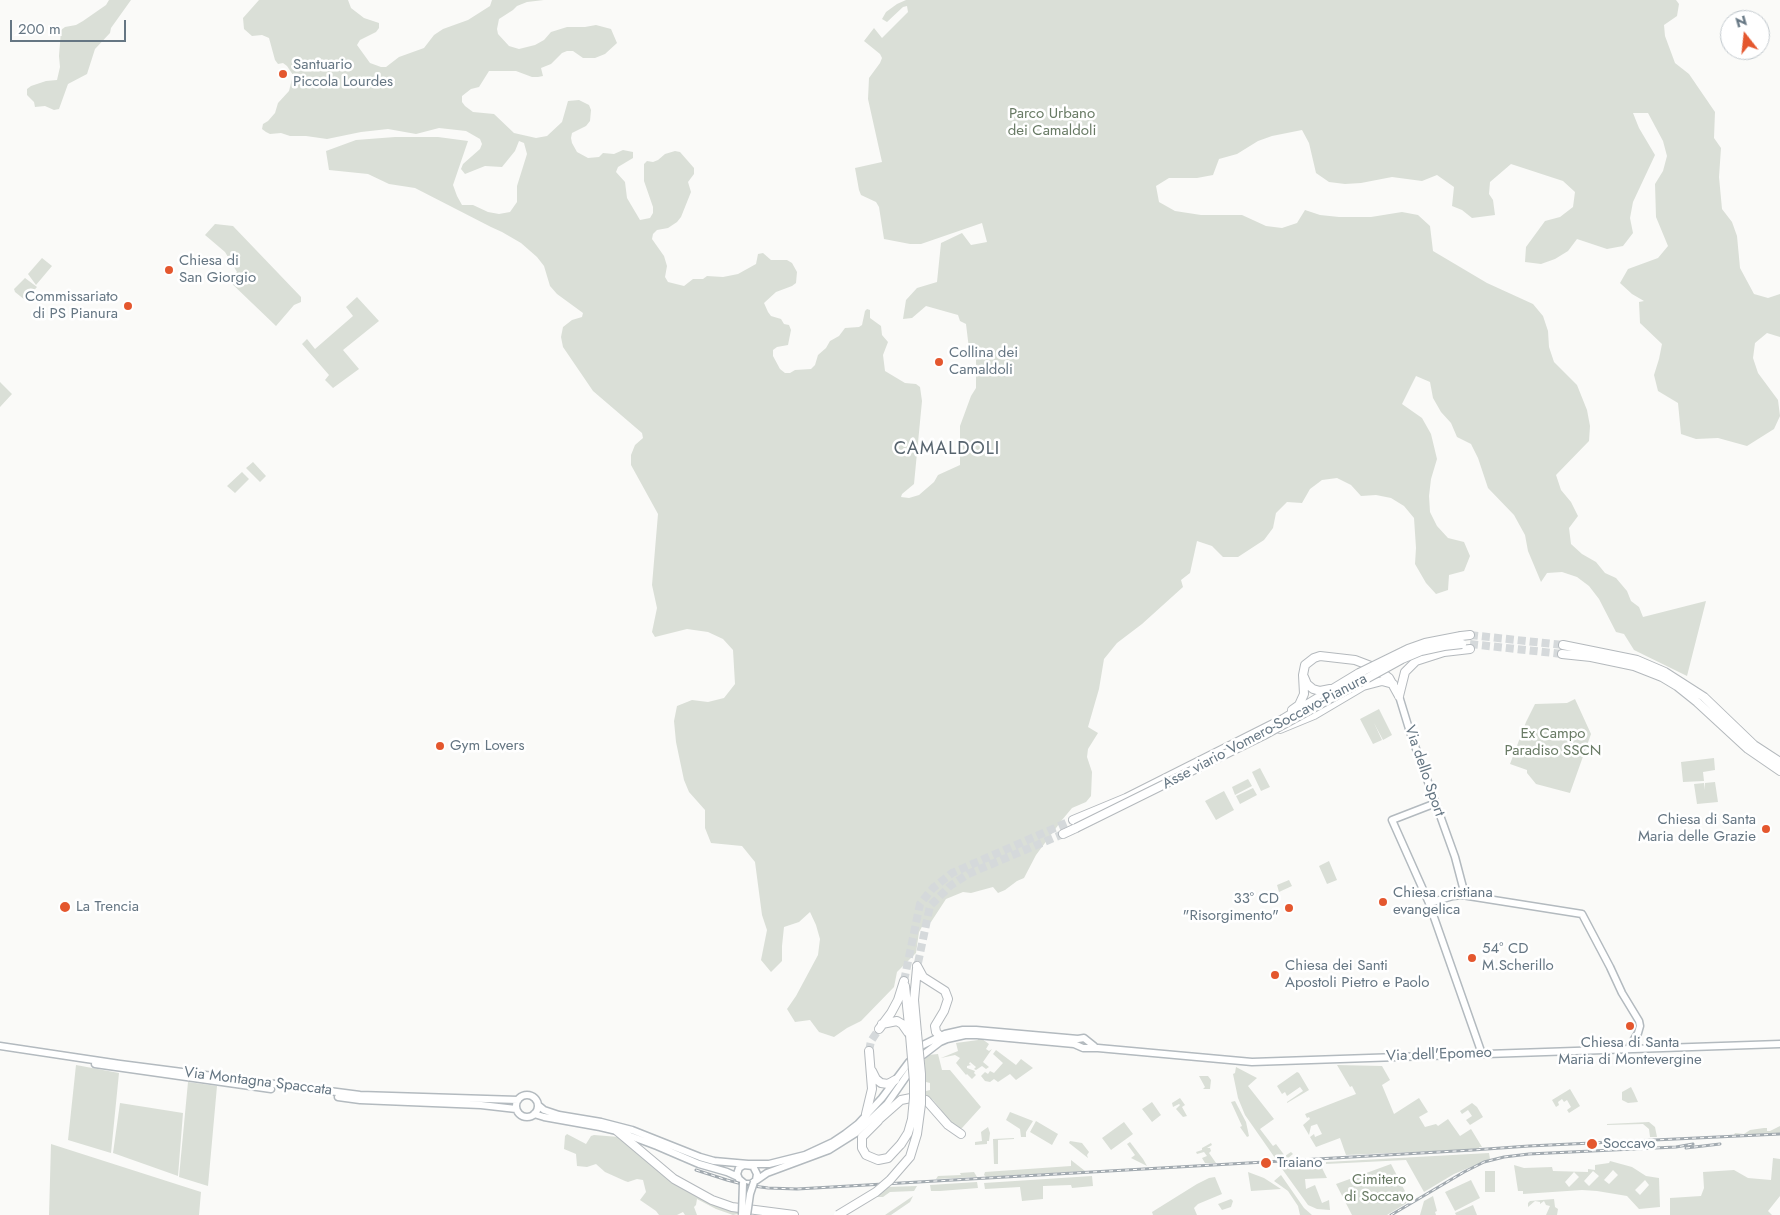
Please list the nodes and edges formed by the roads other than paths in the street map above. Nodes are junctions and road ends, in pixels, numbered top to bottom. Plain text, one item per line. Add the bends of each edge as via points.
1 (1470, 635) tunnel mouth
2 (1563, 646) tunnel mouth
3 (1562, 654) tunnel mouth
4 (1591, 654) junction
5 (1303, 675) junction
6 (1341, 684) junction
7 (1393, 684) junction
8 (1399, 696) junction
9 (1265, 731) junction
10 (1780, 762) edge
11 (1780, 770) edge
12 (1436, 803) junction
13 (1073, 820) tunnel mouth
14 (1063, 834) tunnel mouth
15 (1465, 896) junction
16 (1429, 903) junction
17 (913, 1034) junction
18 (940, 1036) junction
19 (1080, 1042) junction
20 (1780, 1044) edge
21 (0, 1046) edge
22 (921, 1046) dead end
23 (1628, 1049) junction
24 (0, 1050) edge
25 (869, 1051) tunnel mouth
26 (923, 1054) dead end
27 (1482, 1054) junction
28 (909, 1062) dead end
29 (869, 1063) junction
30 (910, 1071) dead end
31 (895, 1080) junction
32 (910, 1098) dead end
33 (518, 1100) junction
34 (926, 1100) dead end
35 (538, 1105) junction
36 (516, 1110) junction
37 (534, 1114) junction
38 (866, 1114) junction
39 (878, 1121) junction
40 (864, 1127) junction
41 (617, 1131) junction
42 (961, 1134) dead end
43 (700, 1160) junction
44 (748, 1164) junction
45 (784, 1164) junction
46 (738, 1177) junction
47 (755, 1181) junction
48 (743, 1183) junction
49 (785, 1214) edge
50 (742, 1215) edge
51 (747, 1215) edge
52 (773, 1215) edge
53 (794, 1215) edge
54 (838, 1215) edge

1 - 6 highway, Asse viario Vomero-Soccavo-Pianura, bridge via 1408,649
2 - 4 highway
3 - 4 highway
4 - 10 highway via 1652,665 1704,697 1754,745
4 - 11 highway via 1650,672 1677,686 1748,749
5 - 6 highway via 1313,689 1327,690
5 - 7 highway via 1308,661 1328,656 1355,660 1376,668
5 - 9 highway via 1302,700
6 - 9 highway, Asse viario Vomero-Soccavo-Pianura
7 - 8 highway
7 - 9 highway, bridge via 1373,682 1314,715
8 - 9 highway, Asse viario Vomero-Soccavo-Pianura, bridge via 1405,672 1416,661 1467,647 1444,646 1421,651
8 - 12 street, Via dello Sport
9 - 13 highway, Asse viario Vomero-Soccavo-Pianura
9 - 14 highway, Asse viario Vomero-Soccavo-Pianura, bridge
12 - 15 street, Via dello Sport
12 - 16 street via 1392,820
15 - 16 street
15 - 23 street via 1582,914 1639,1021 1638,1033
16 - 27 street
17 - 17 highway via 904,981 898,1000 880,1026 896,1021
17 - 18 highway via 918,964 923,977 943,989 948,999 935,1026
17 - 39 highway, bridge via 912,1119 902,1144 892,1155 878,1160 866,1155 861,1144 864,1134
17 - 54 highway, bridge via 921,1074 921,1104 913,1149 907,1162 890,1180
18 - 19 street via 976,1030
18 - 22 street
19 - 26 street via 965,1035 940,1042
19 - 27 street, Via dell'Epomeo via 1082,1048 1087,1044 1098,1048 1252,1062
20 - 23 street, Via dell'Epomeo
21 - 33 street, Via Montagna Spaccata via 352,1094
23 - 27 street, Via dell'Epomeo
24 - 36 street, Via Montagna Spaccata via 360,1100 481,1105
25 - 29 highway
28 - 31 street
29 - 31 highway via 879,1082 885,1084
29 - 38 highway via 872,1089
30 - 40 street via 887,1104
31 - 38 street
32 - 39 highway via 897,1103
33 - 35 street via 530,1096
33 - 36 street
34 - 42 highway via 948,1125
35 - 37 street
35 - 43 street via 559,1115 632,1130
36 - 37 street via 524,1117
37 - 41 street
38 - 45 street via 833,1142
39 - 40 highway
40 - 45 street via 830,1150
41 - 43 street
41 - 49 highway via 674,1178 712,1200 732,1207
43 - 44 street
43 - 46 street
44 - 45 street
44 - 46 street via 739,1168
44 - 47 street via 757,1171
45 - 47 street
46 - 48 street
47 - 48 street, bridge
47 - 51 street, bridge
48 - 50 street, bridge
49 - 52 highway
49 - 53 highway

